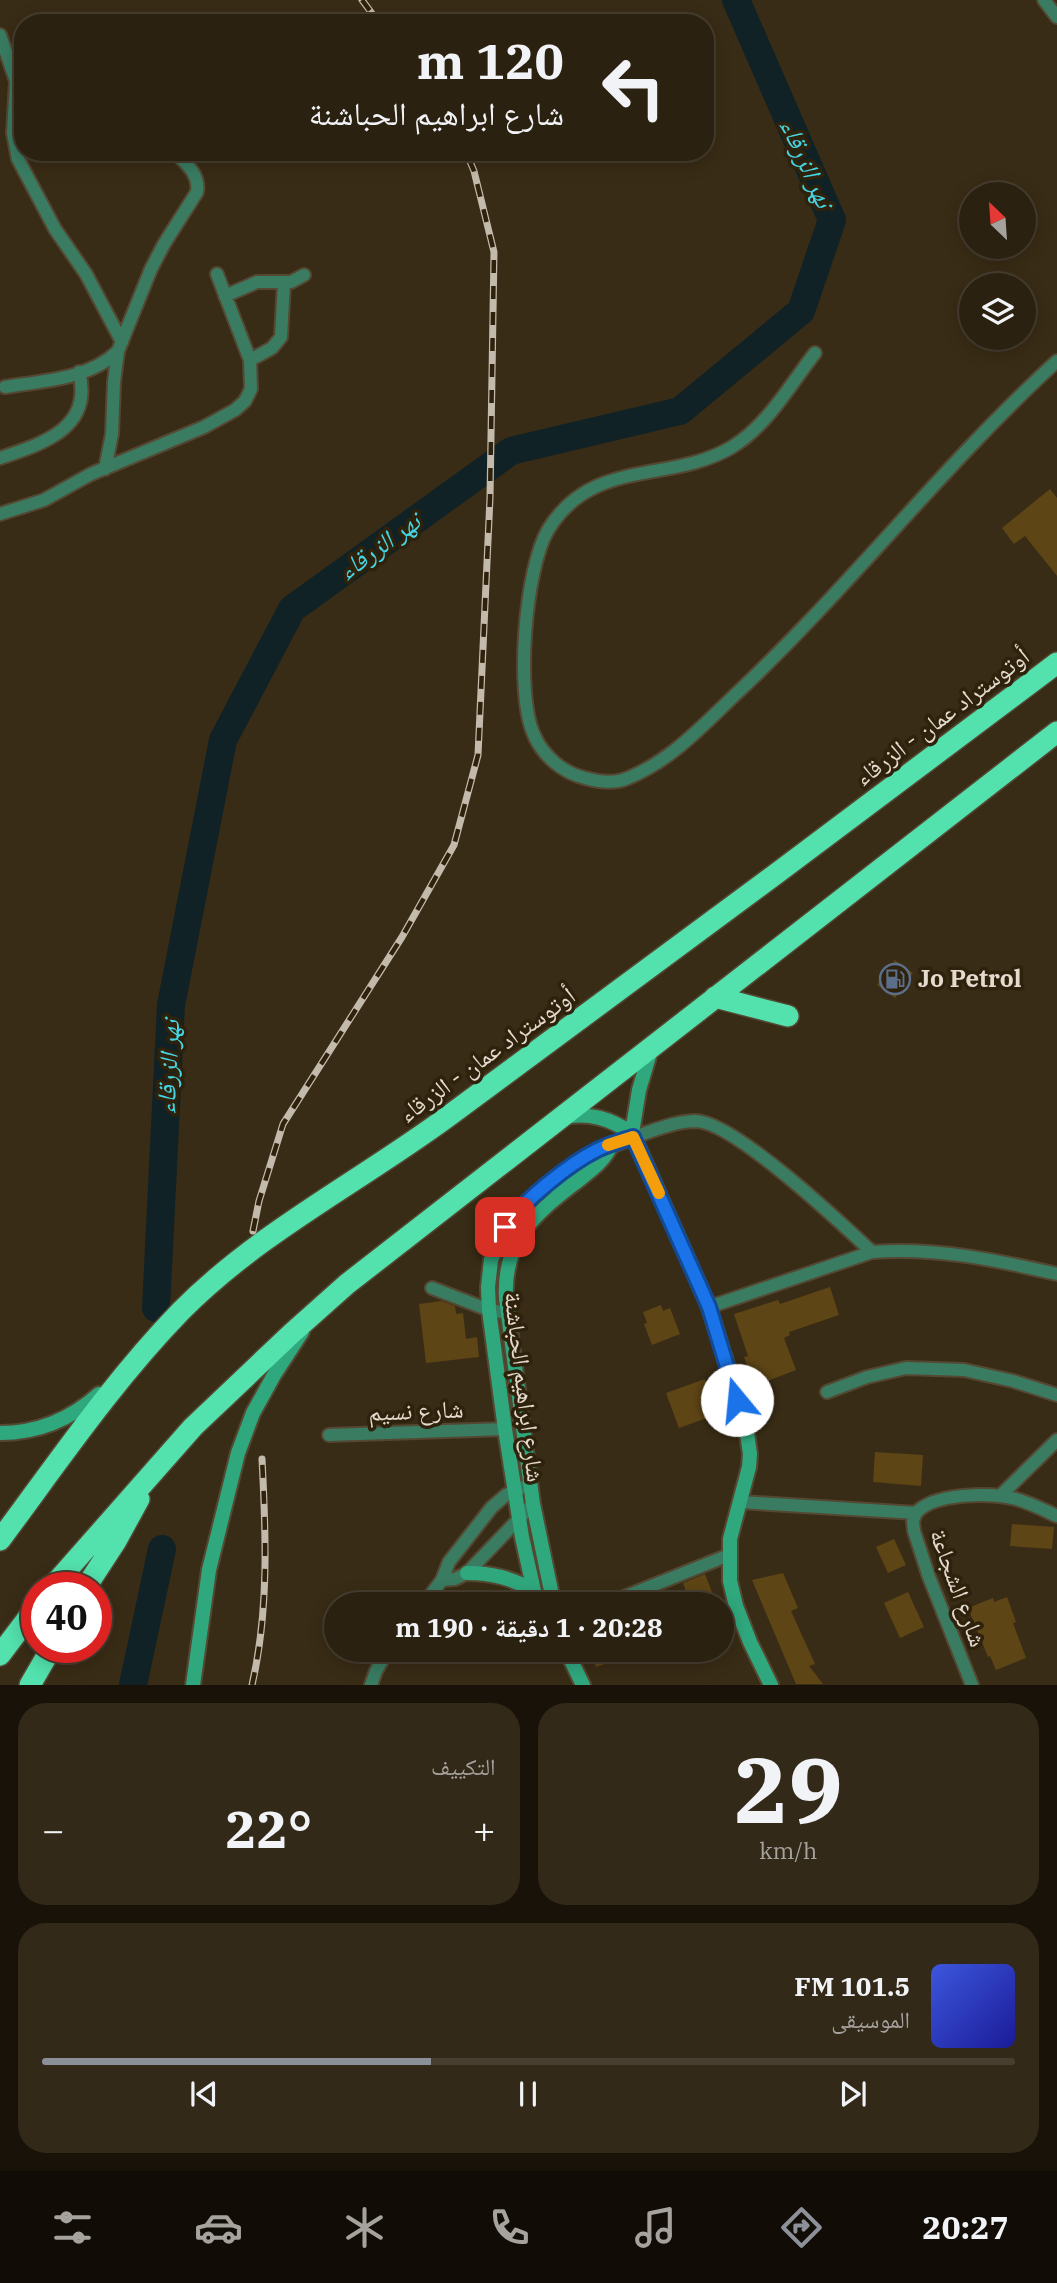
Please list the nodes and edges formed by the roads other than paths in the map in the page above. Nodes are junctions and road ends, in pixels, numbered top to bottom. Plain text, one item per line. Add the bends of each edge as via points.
1 (1044, 0) edge
2 (1057, 17) edge
3 (0, 35) edge
4 (14, 75) edge
5 (14, 116) edge
6 (14, 137) edge
7 (20, 161) edge
8 (183, 161) edge
9 (217, 274) dead end
10 (304, 275) dead end
11 (284, 283) junction
12 (225, 296) junction
13 (120, 346) junction
14 (815, 353) dead end
15 (250, 360) junction
16 (1057, 361) edge
17 (79, 372) junction
18 (5, 387) dead end
19 (0, 458) edge
20 (105, 469) junction
21 (0, 514) edge
22 (1057, 663) edge
23 (1057, 732) edge
24 (715, 997) junction
25 (788, 1016) dead end
26 (652, 1048) junction
27 (561, 1117) junction
28 (632, 1135) junction
29 (612, 1144) junction
30 (872, 1252) junction
31 (1057, 1274) edge
32 (432, 1288) dead end
33 (709, 1307) junction
34 (489, 1310) junction
35 (316, 1311) junction
36 (508, 1313) junction
37 (134, 1363) junction
38 (827, 1392) dead end
39 (1057, 1395) edge
40 (505, 1430) junction
41 (0, 1433) edge
42 (329, 1435) dead end
43 (1057, 1440) edge
44 (156, 1468) junction
45 (530, 1484) junction
46 (514, 1490) junction
47 (1000, 1496) junction
48 (740, 1502) junction
49 (533, 1504) junction
50 (916, 1513) junction
51 (1057, 1516) edge
52 (519, 1518) junction
53 (0, 1540) edge
54 (729, 1555) junction
55 (65, 1572) edge
56 (96, 1572) edge
57 (467, 1573) junction
58 (442, 1580) junction
59 (433, 1592) edge
60 (527, 1592) edge
61 (535, 1592) edge
62 (551, 1592) edge
63 (636, 1592) edge
64 (21, 1627) edge
65 (0, 1656) edge
66 (381, 1662) edge
67 (572, 1662) edge
68 (42, 1663) edge
69 (30, 1685) edge
70 (193, 1685) edge
71 (371, 1685) edge
72 (583, 1685) edge
73 (771, 1685) edge
74 (972, 1685) edge

1 - 2 street
3 - 4 street
5 - 6 street
7 - 13 street via 55,229 86,274
8 - 13 street via 195,174 197,192 151,269
9 - 12 street
10 - 11 street
11 - 12 street via 257,282
11 - 15 street via 281,337
12 - 15 street
13 - 17 street via 105,361
13 - 20 street
14 - 16 street via 744,439 713,456 603,482 581,494 547,531 537,554 528,607 527,706 538,742 553,762 574,775 598,782 624,781 676,750 780,653
15 - 20 street via 251,389 235,410
17 - 18 street
17 - 19 street via 81,395 68,427
20 - 21 street via 44,500
22 - 37 highway, أوتوستراد عمان - الزرقاء via 422,1136 269,1237 182,1310
23 - 24 highway
24 - 25 highway
24 - 26 highway
26 - 27 highway
26 - 28 street
27 - 28 street via 598,1116
27 - 35 highway
28 - 29 street, شارع ابراهيم الحباشنة
28 - 30 street via 696,1121 724,1130 825,1208
28 - 33 street
29 - 34 street, شارع ابراهيم الحباشنة via 587,1156 512,1216 491,1260
29 - 36 street, شارع ابراهيم الحباشنة via 597,1166 541,1211 516,1240 505,1283
30 - 31 street via 932,1251
30 - 33 street
32 - 34 street
33 - 48 street via 746,1426 750,1454
34 - 36 street
34 - 40 street, شارع ابراهيم الحباشنة
35 - 44 highway
35 - 70 street via 253,1413 238,1454 209,1570
36 - 45 street, شارع ابراهيم الحباشنة
37 - 41 street via 81,1411 44,1426
37 - 53 highway, أوتوستراد عمان - الزرقاء
38 - 39 street via 905,1368 964,1370
40 - 42 street, شارع نسيم
40 - 46 street, شارع ابراهيم الحباشنة
43 - 47 street
44 - 55 highway
44 - 56 highway
45 - 46 street
45 - 49 street, شارع ابراهيم الحباشنة
46 - 52 street, شارع ابراهيم الحباشنة
46 - 58 street via 484,1517 449,1562
47 - 50 street via 930,1502
47 - 51 street
48 - 50 street, شارع الشجاعة
48 - 54 street
49 - 52 street
49 - 62 street, شارع ابراهيم الحباشنة
50 - 74 street, شارع الشجاعة via 914,1531 925,1566
52 - 57 street
52 - 61 street, شارع ابراهيم الحباشنة
54 - 63 street
54 - 73 street via 737,1606
57 - 58 street
57 - 60 street via 502,1576
58 - 59 street
64 - 65 highway
66 - 71 street
67 - 72 street
68 - 69 highway

